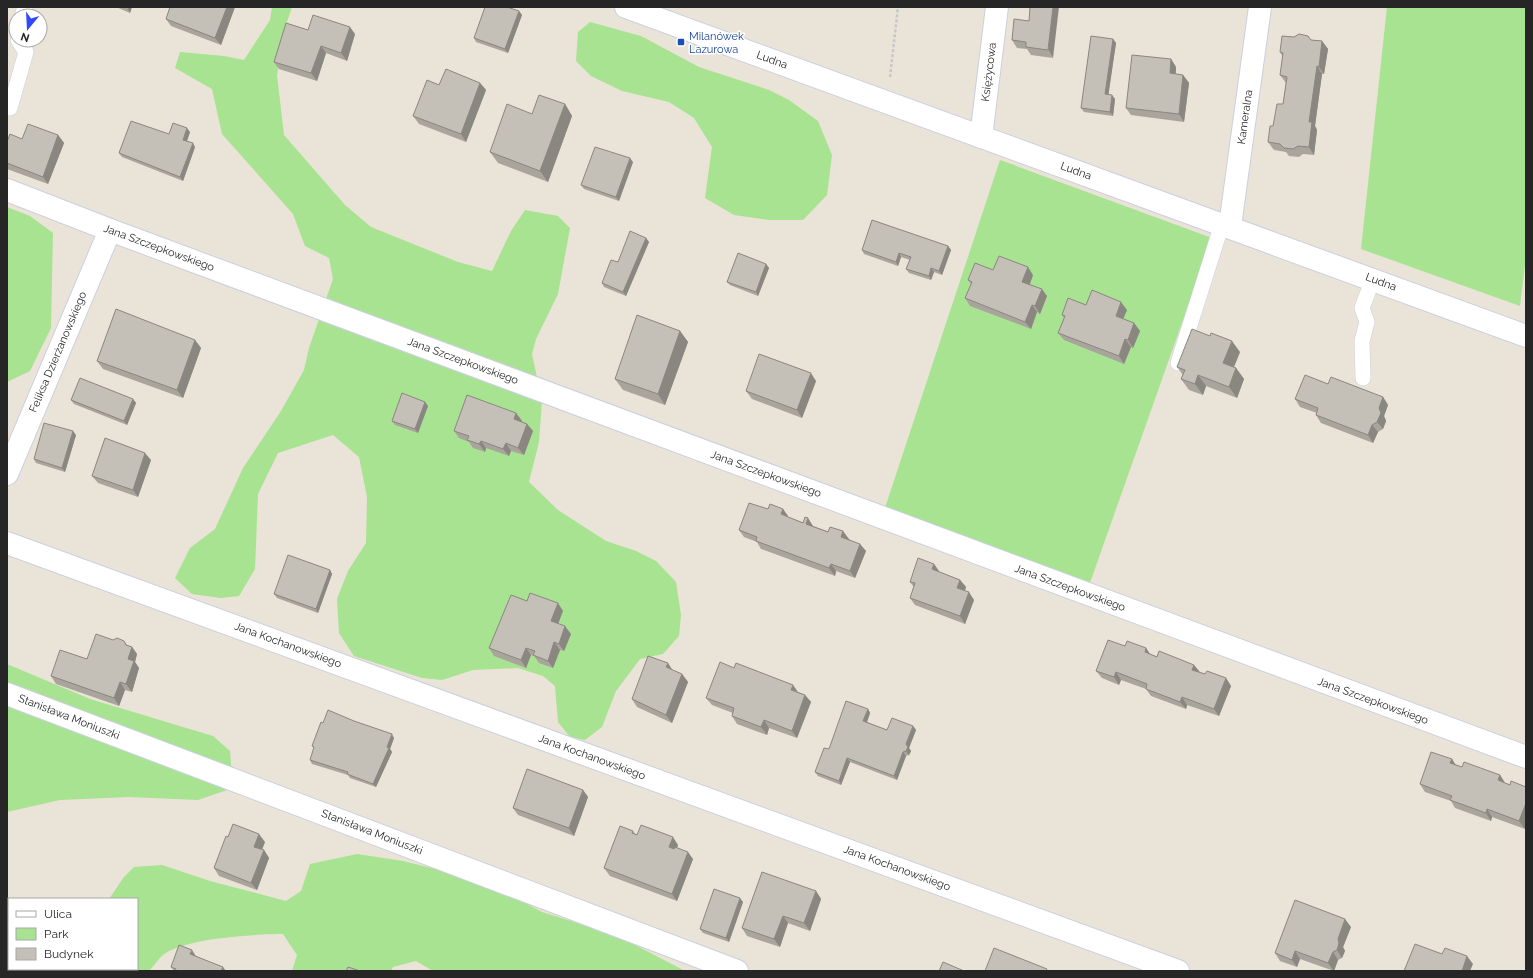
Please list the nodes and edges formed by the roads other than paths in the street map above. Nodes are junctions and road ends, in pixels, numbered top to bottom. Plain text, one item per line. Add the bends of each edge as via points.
1 (626, 7) edge
2 (997, 7) edge
3 (1260, 7) edge
4 (23, 48) edge
5 (10, 108) dead end
6 (982, 137) junction
7 (7, 190) edge
8 (1226, 225) junction
9 (110, 230) junction
10 (1372, 279) junction
11 (1526, 336) edge
12 (1178, 363) edge
13 (1363, 378) dead end
14 (7, 474) edge
15 (7, 543) edge
16 (7, 694) edge
17 (1526, 758) edge
18 (737, 971) edge
19 (1178, 971) edge

1 - 6 street, Ludna
2 - 6 street, Księżycowa
3 - 8 street, Kameralna
4 - 5 lane via 26,52
6 - 8 street, Ludna
7 - 9 street, Jana Szczepkowskiego
8 - 10 street, Ludna
8 - 12 lane
9 - 14 street, Feliksa Dzierżanowskiego
9 - 17 street, Jana Szczepkowskiego
10 - 11 street, Ludna
10 - 13 lane via 1362,308 1367,322 1362,341
15 - 19 street, Jana Kochanowskiego
16 - 18 street, Stanisława Moniuszki

